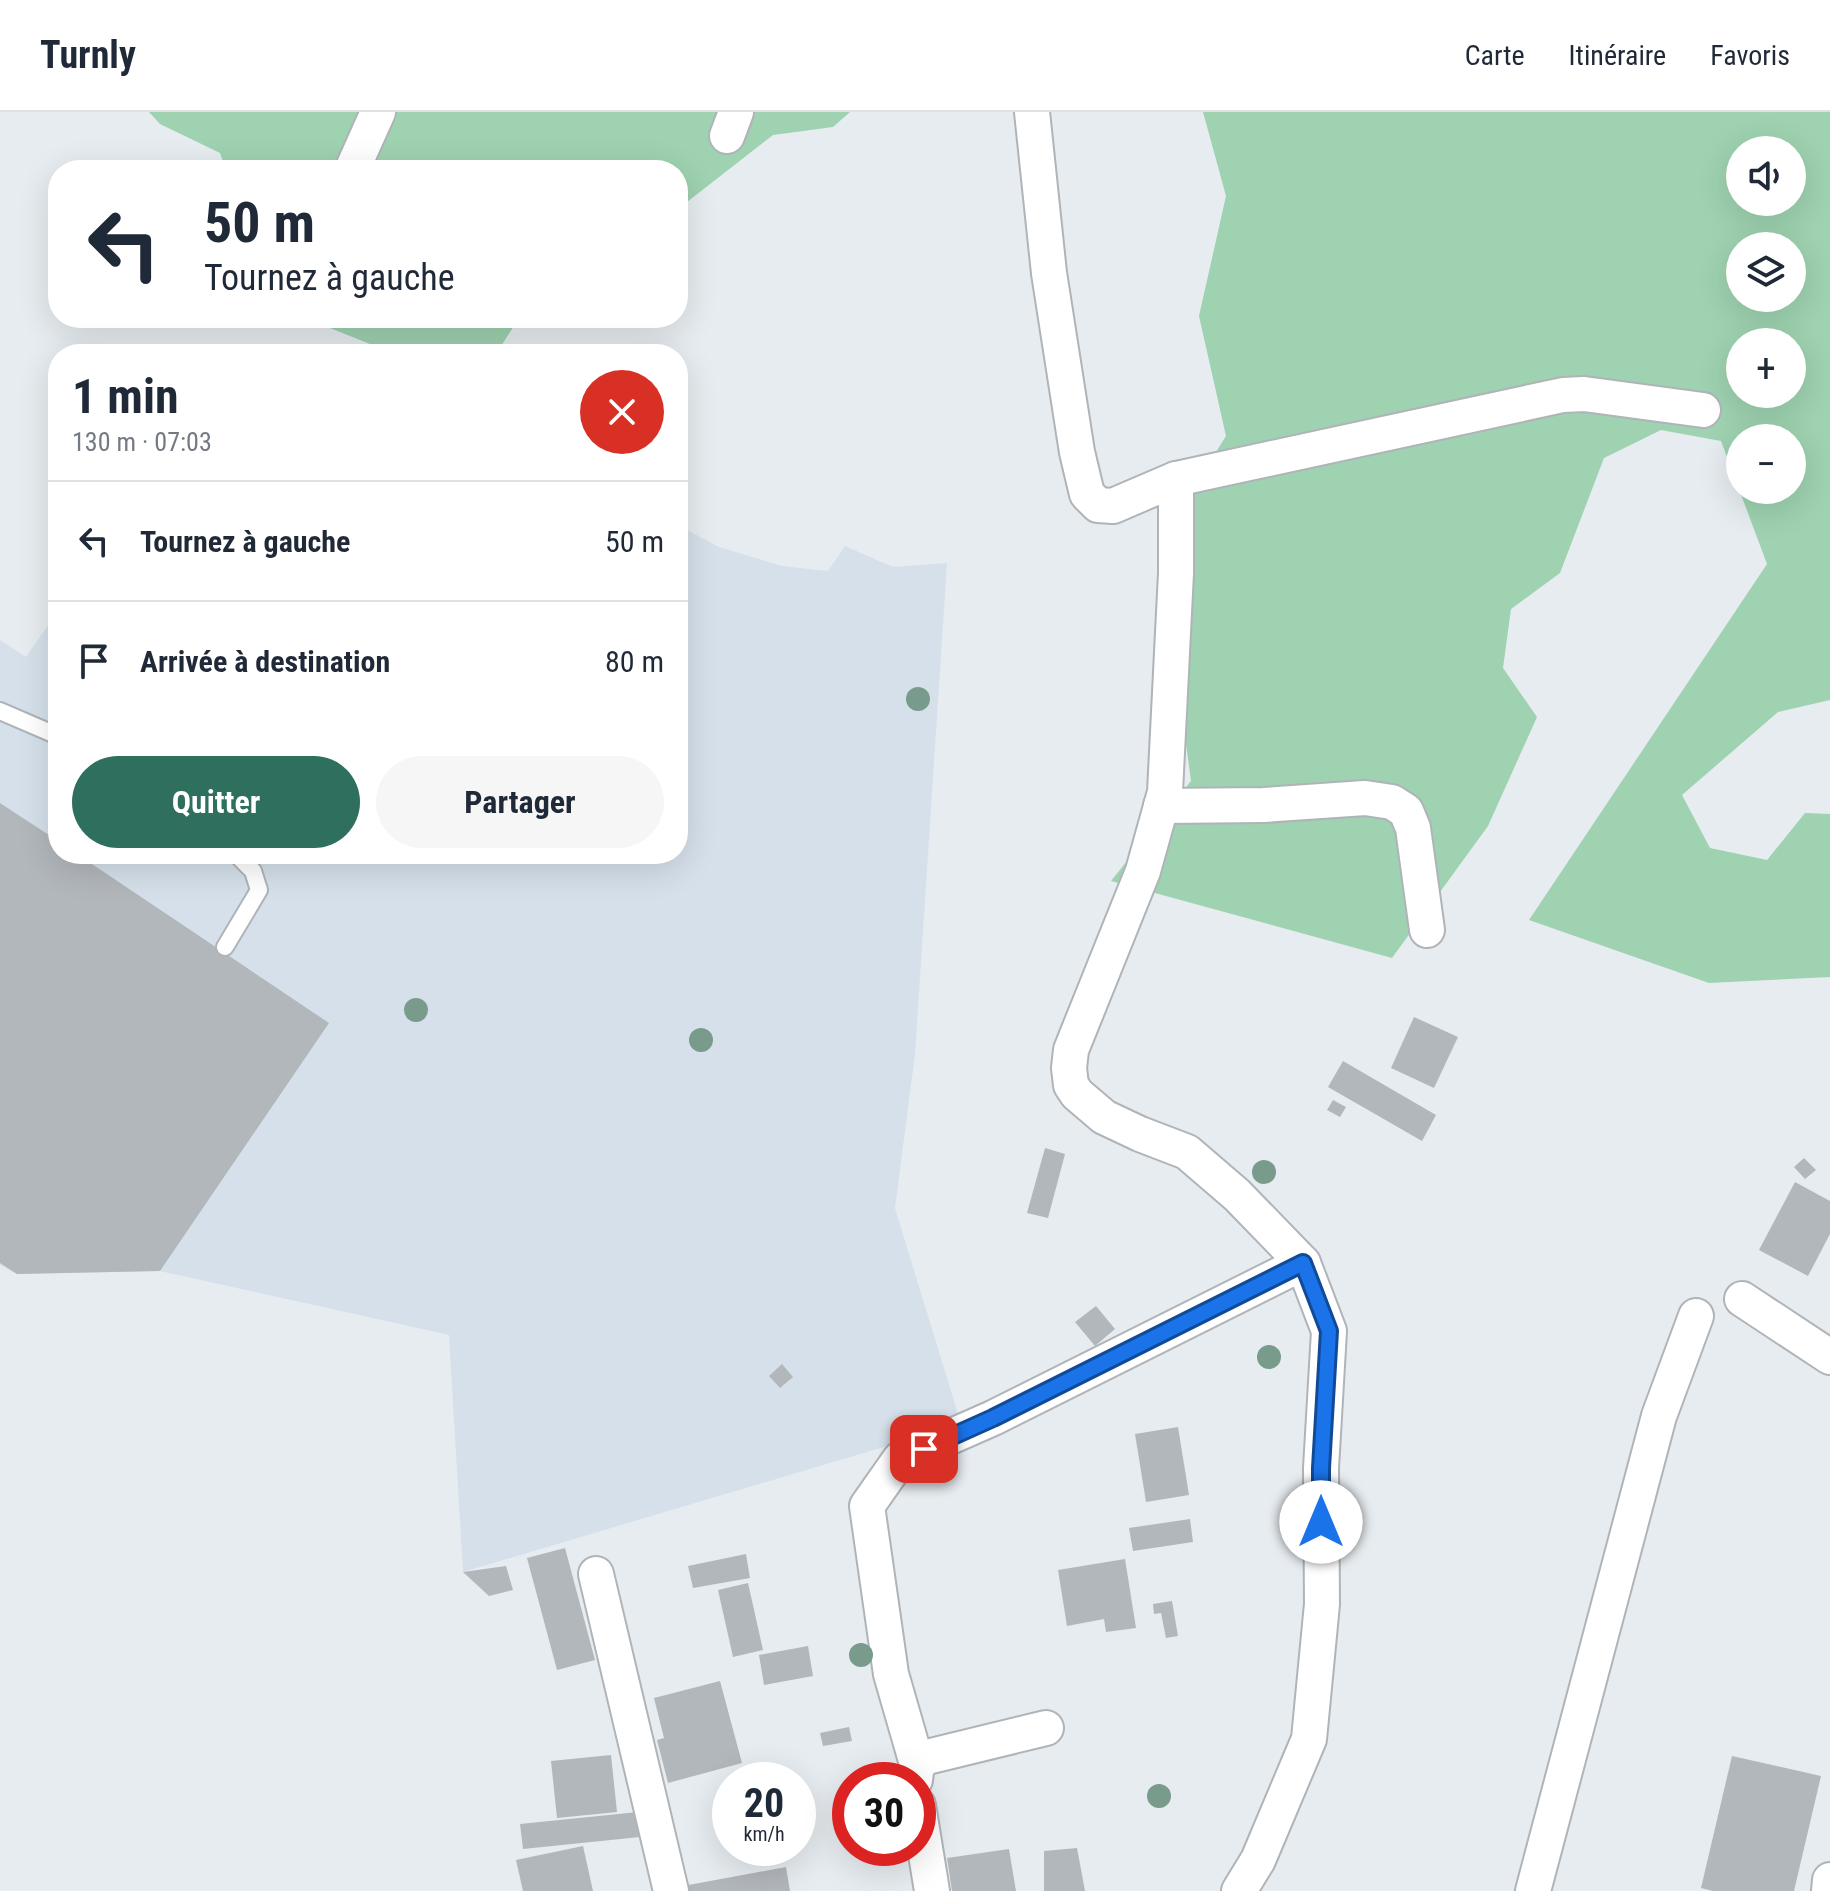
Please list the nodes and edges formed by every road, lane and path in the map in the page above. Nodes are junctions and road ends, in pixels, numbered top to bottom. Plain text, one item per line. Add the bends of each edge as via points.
1 (378, 112) edge
2 (1032, 112) edge
3 (356, 160) edge
4 (1703, 410) dead end
5 (1176, 479) junction
6 (0, 711) edge
7 (48, 732) edge
8 (1161, 806) junction
9 (246, 864) edge
10 (1427, 930) dead end
11 (225, 947) dead end
12 (1303, 1263) junction
13 (1742, 1299) dead end
14 (1696, 1316) dead end
15 (1830, 1357) edge
16 (596, 1574) dead end
17 (1046, 1728) dead end
18 (913, 1762) edge
19 (923, 1762) edge
20 (928, 1866) edge
21 (1830, 1880) edge
22 (671, 1891) edge
23 (932, 1891) edge
24 (1239, 1891) edge
25 (1533, 1891) edge
26 (1829, 1891) edge

1 - 3 street
2 - 5 street via 1049,273 1087,494 1098,505 1113,506
4 - 5 street via 1563,395
5 - 8 street via 1168,769
6 - 7 lane
8 - 10 street via 1365,798 1392,802 1406,811 1413,828
8 - 12 street via 1143,871 1071,1050 1071,1085 1104,1117 1187,1152
9 - 11 lane via 259,890
12 - 18 street via 900,1459 867,1506 891,1674
12 - 24 street via 1329,1331 1321,1468 1322,1604 1309,1739 1258,1860
13 - 15 street
14 - 25 street via 1659,1416
16 - 22 street
17 - 19 street
20 - 23 street
21 - 26 street

